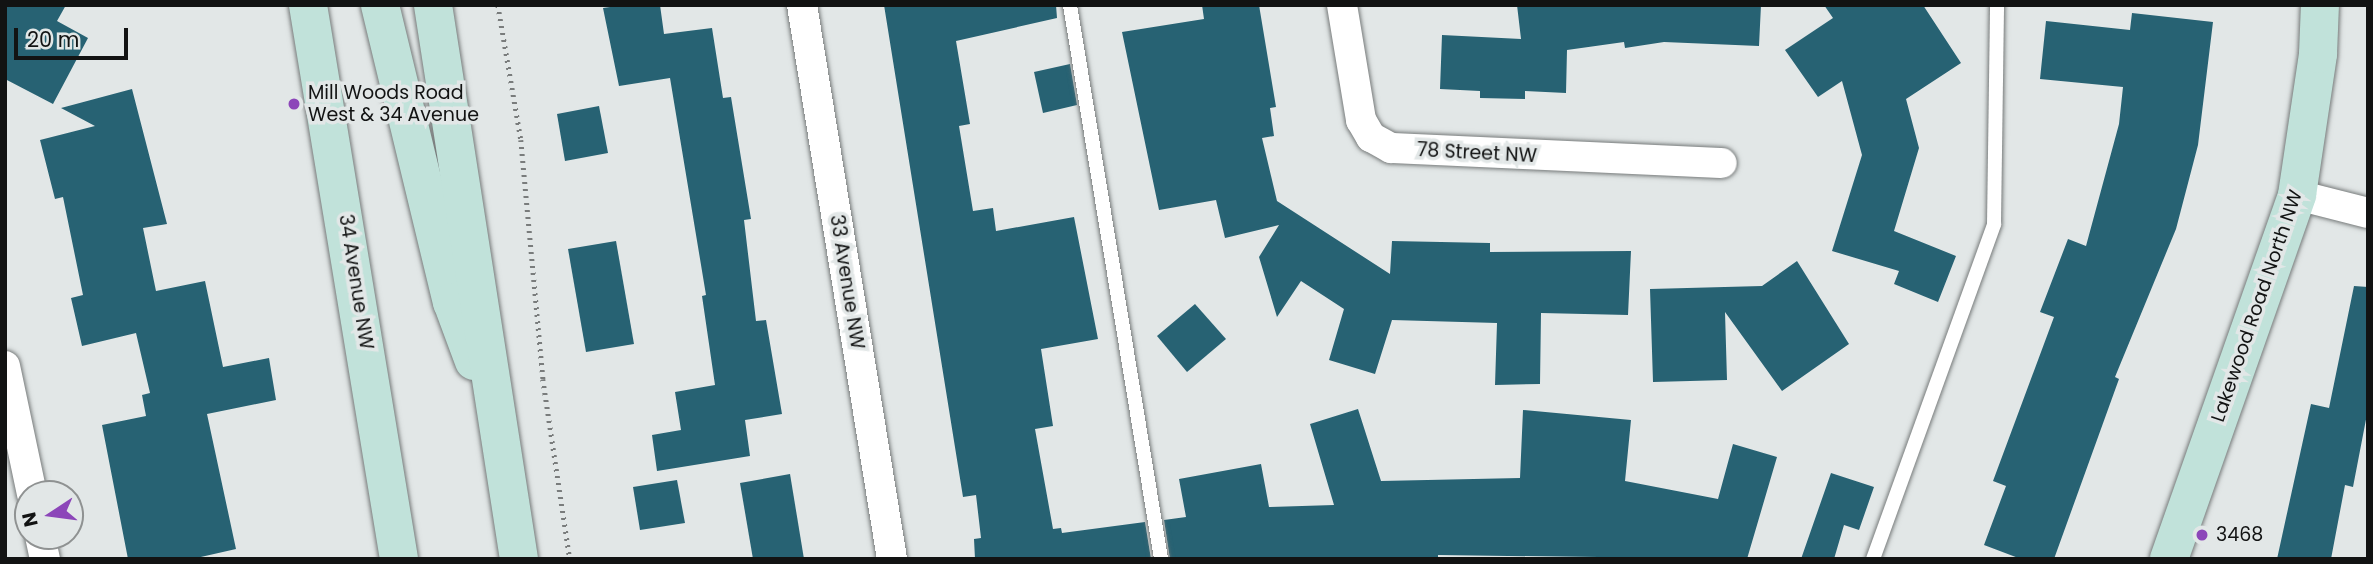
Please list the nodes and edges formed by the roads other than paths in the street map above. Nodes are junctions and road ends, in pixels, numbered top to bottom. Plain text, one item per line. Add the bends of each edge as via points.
1 (308, 5) edge
2 (380, 5) edge
3 (433, 5) edge
4 (802, 5) edge
5 (1070, 5) edge
6 (1342, 5) edge
7 (1997, 5) edge
8 (2320, 5) edge
9 (1723, 163) dead end
10 (2297, 195) junction
11 (2368, 213) edge
12 (5, 366) edge
13 (502, 438) junction
14 (29, 480) edge
15 (399, 559) edge
16 (519, 559) edge
17 (892, 559) edge
18 (1161, 559) edge
19 (1873, 559) edge
20 (2169, 559) edge

1 - 15 main road, 34 Avenue NW
2 - 13 main road via 452,302
3 - 13 main road
4 - 17 street, 33 Avenue NW
5 - 18 lane
6 - 9 street, 78 Street NW via 1361,121 1371,137 1391,148
7 - 19 lane via 1994,225
8 - 10 main road, Lakewood Road North NW via 2318,54
10 - 11 street
10 - 20 main road, Lakewood Road North NW
12 - 14 street
13 - 16 main road

